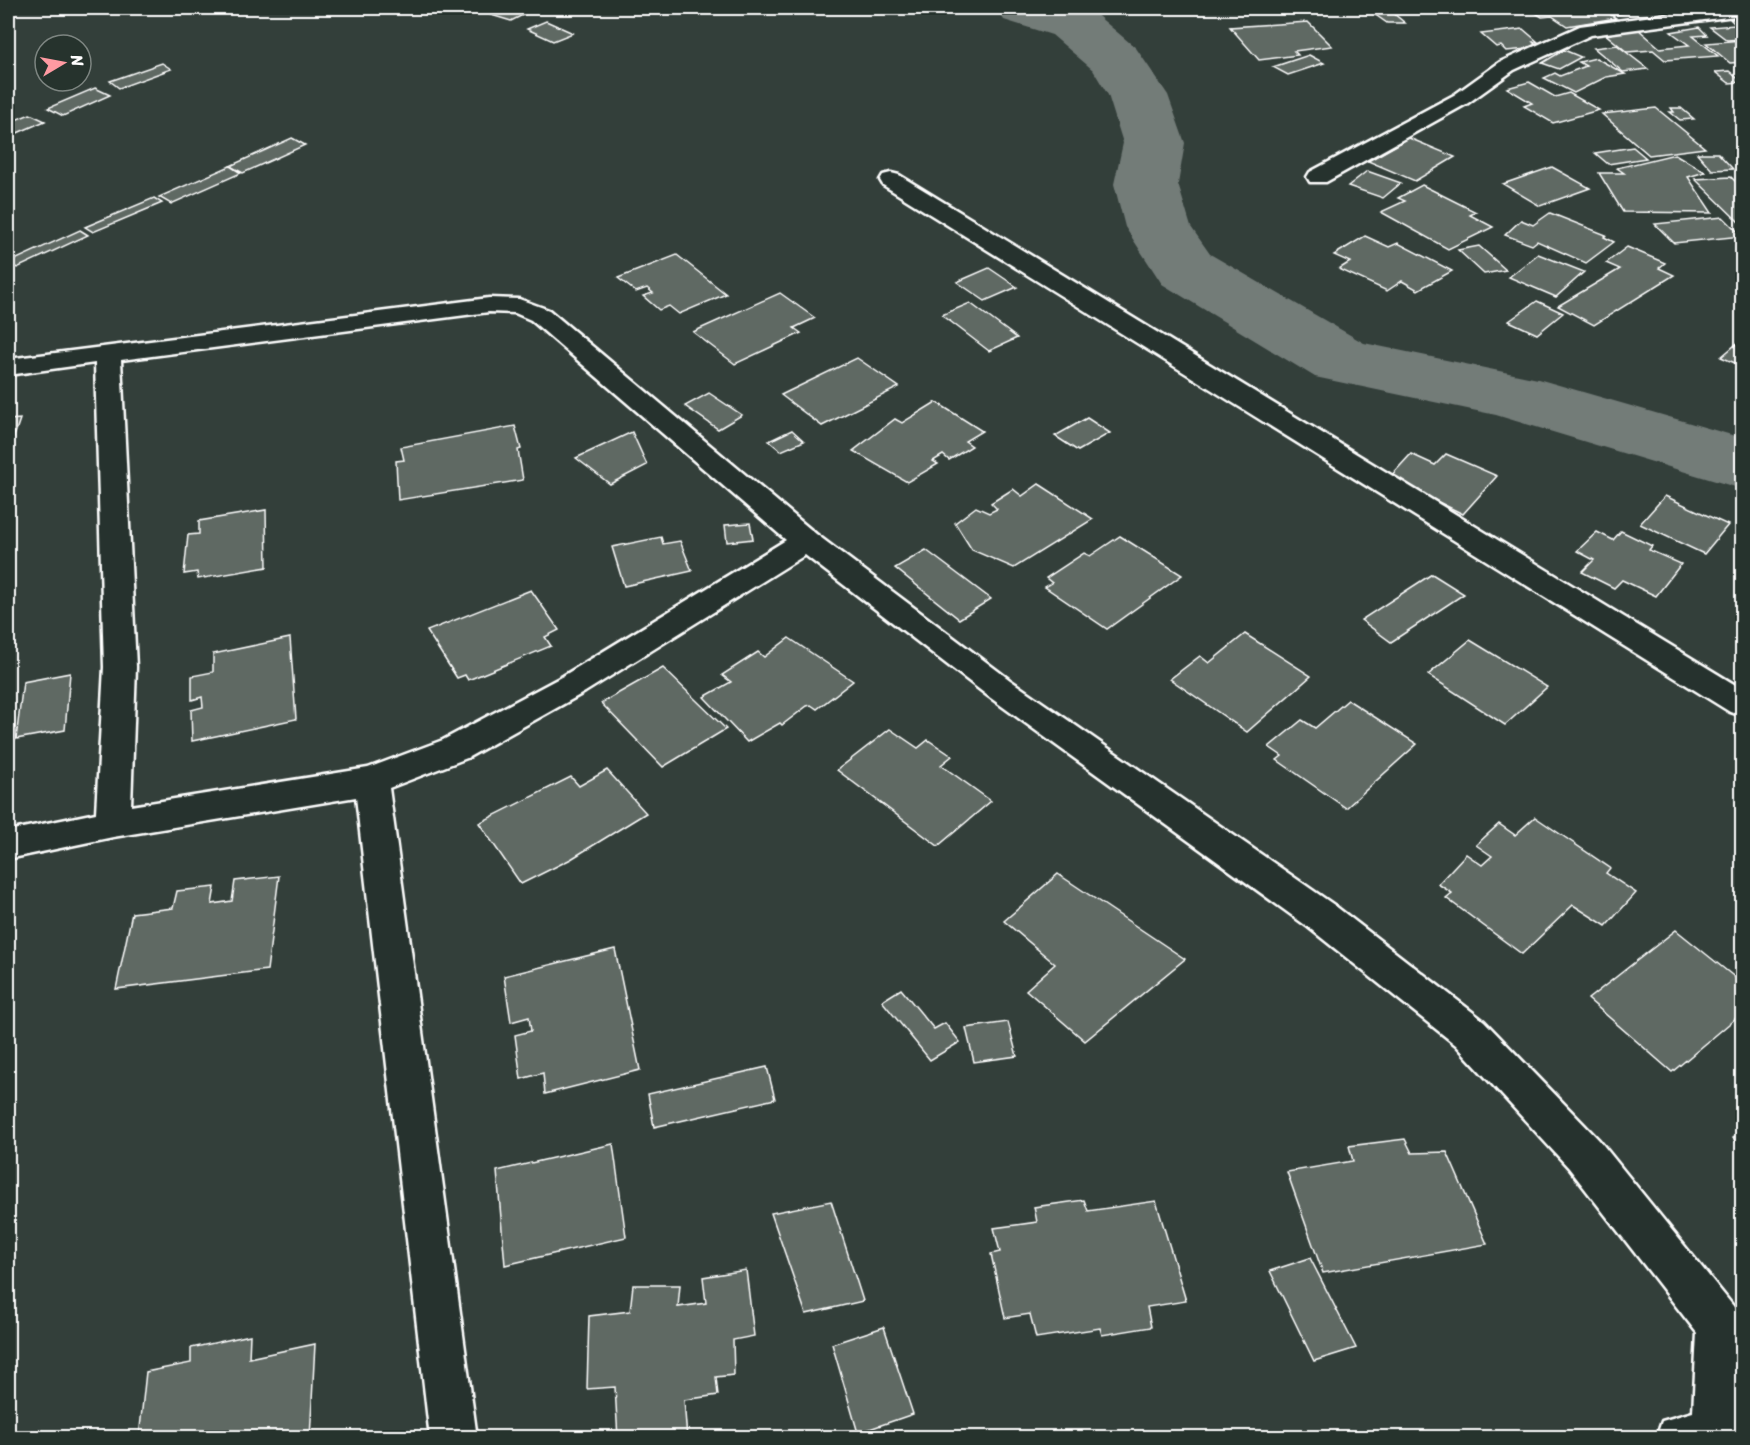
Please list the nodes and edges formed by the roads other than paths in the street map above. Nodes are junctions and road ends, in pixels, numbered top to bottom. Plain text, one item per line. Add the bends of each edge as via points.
1 (1651, 8) edge
2 (1743, 9) edge
3 (1672, 20) junction
4 (1318, 177) dead end
5 (891, 180) dead end
6 (108, 355) junction
7 (8, 367) edge
8 (806, 541) junction
9 (1743, 704) edge
10 (371, 781) junction
11 (113, 823) junction
12 (8, 845) edge
13 (1731, 1337) edge
14 (1713, 1432) edge
15 (454, 1437) edge

1 - 3 street
2 - 3 street
3 - 4 street via 1587,30 1507,66 1461,99
5 - 9 street
6 - 7 street
6 - 8 street via 489,305 519,306 540,315
6 - 11 street via 120,667
8 - 10 street via 574,684 455,749
8 - 13 street via 999,688 1321,916 1470,1033 1584,1154
10 - 11 street
10 - 15 street
11 - 12 street
13 - 14 street

